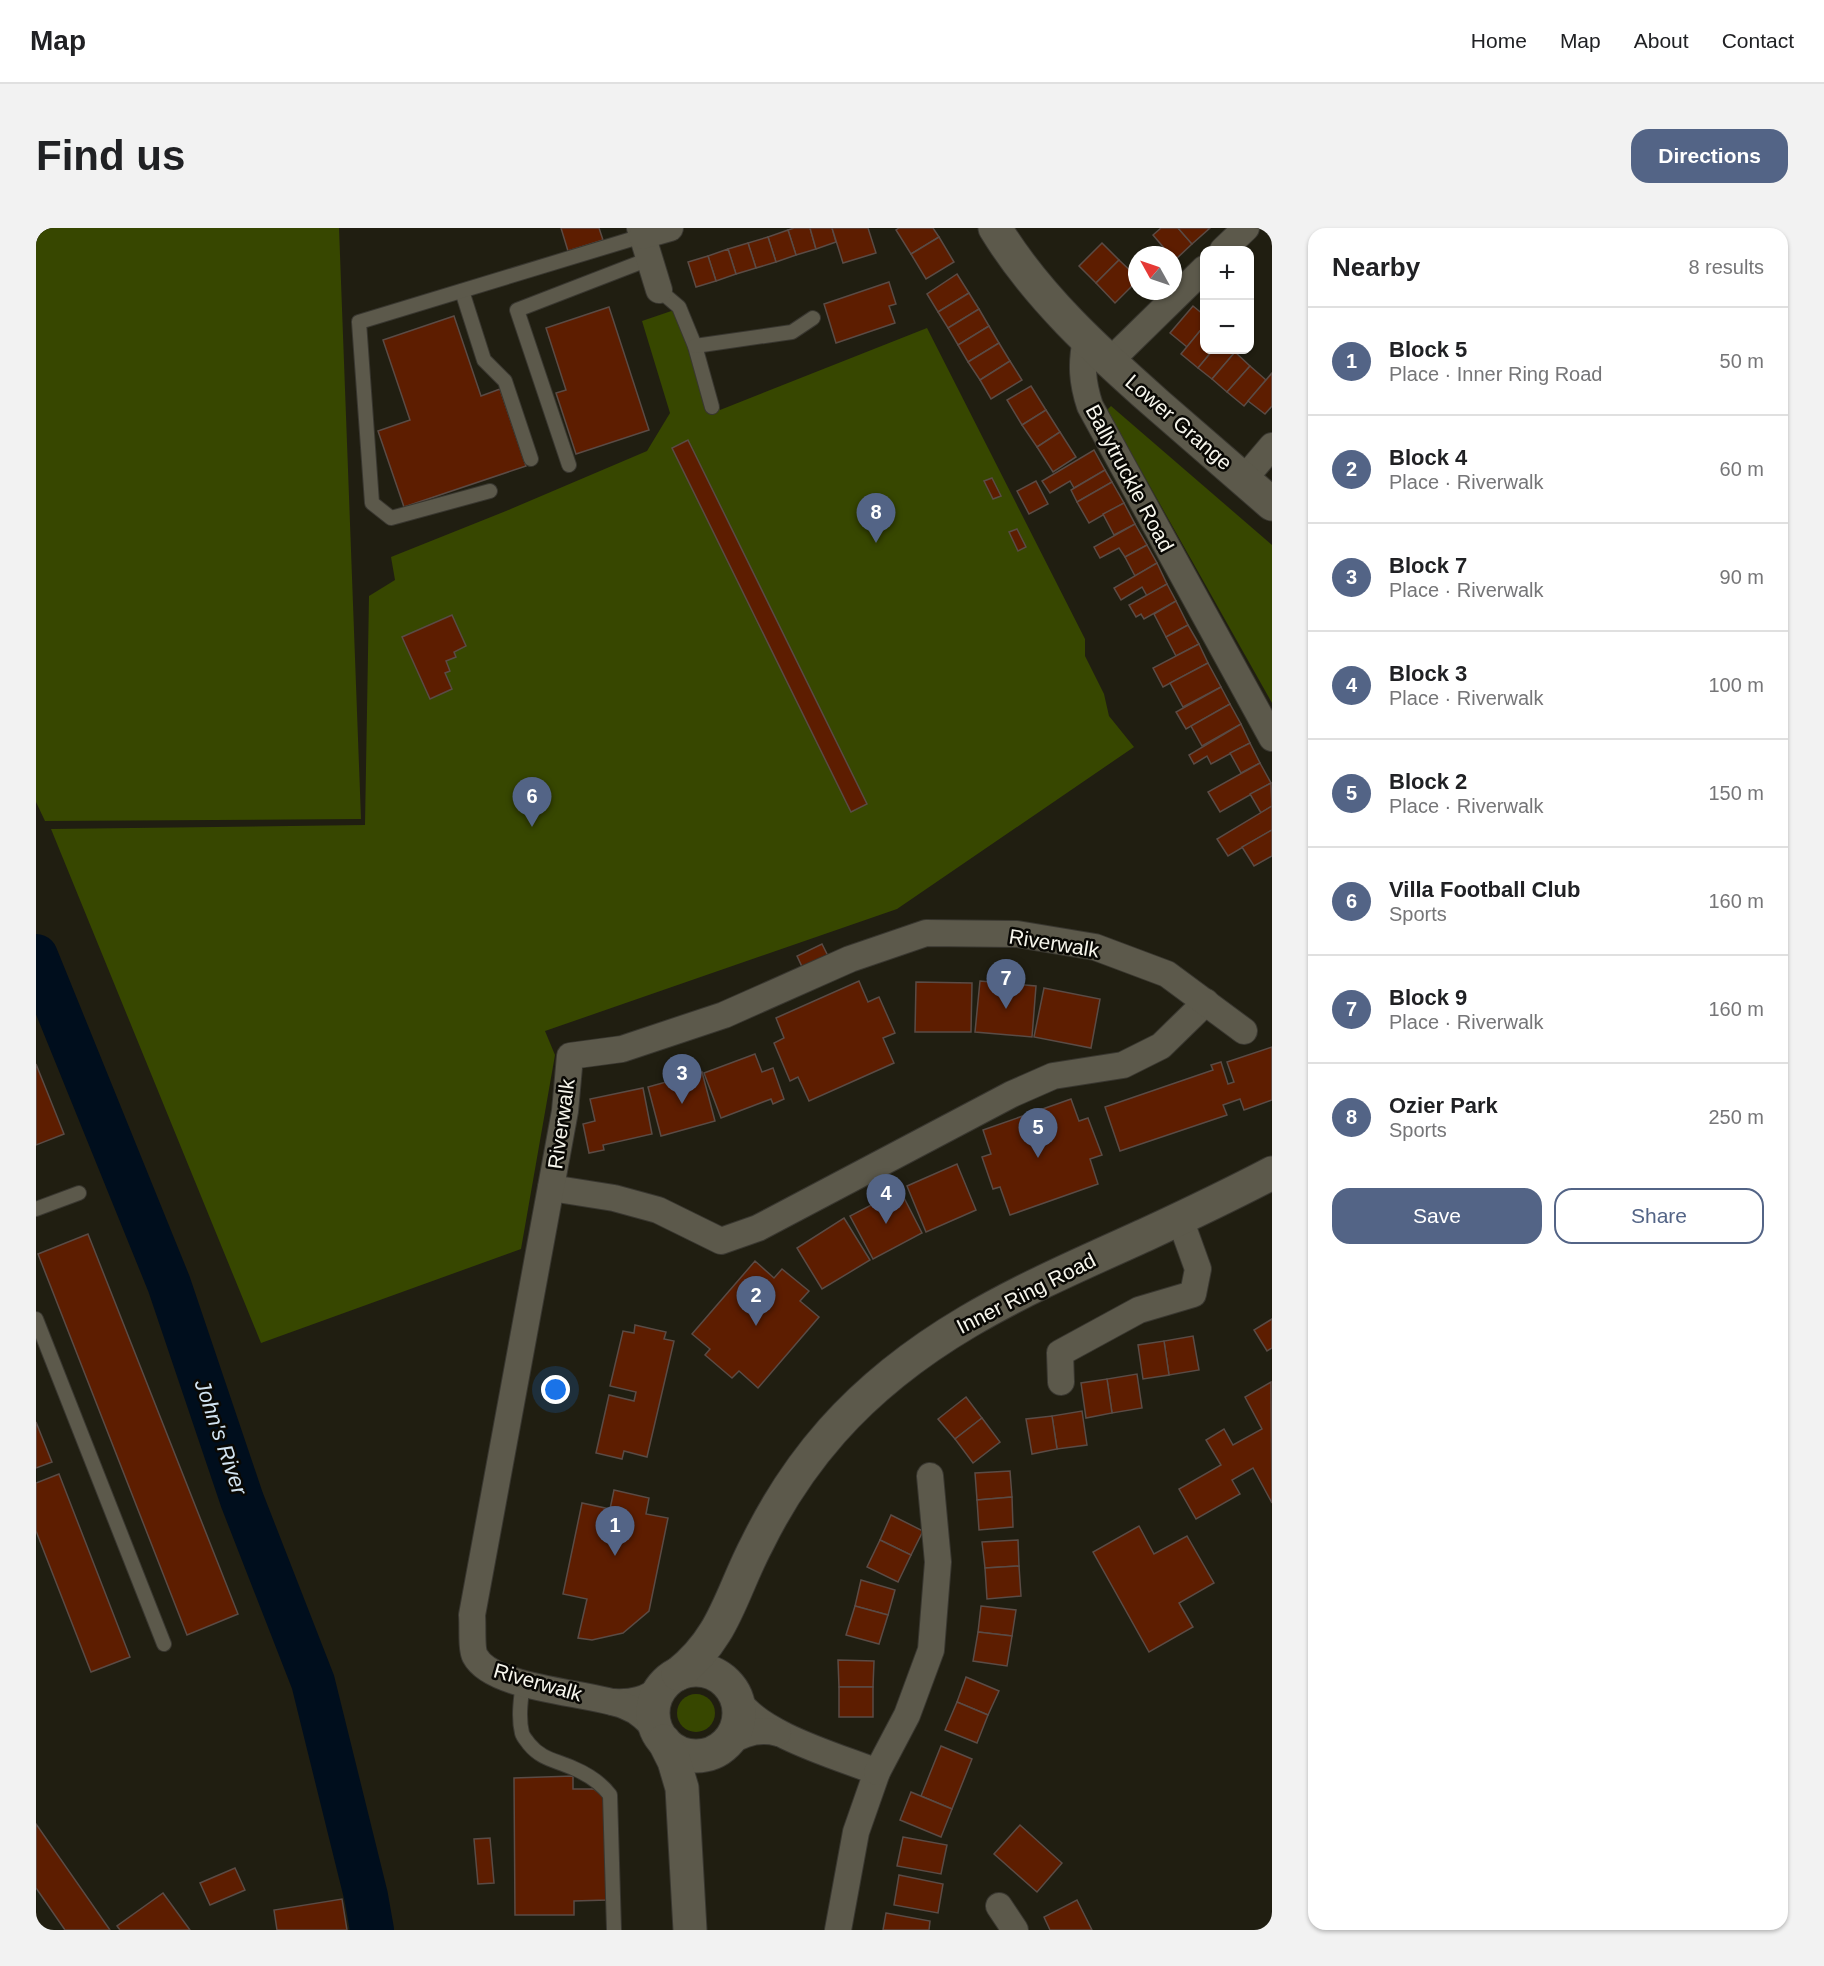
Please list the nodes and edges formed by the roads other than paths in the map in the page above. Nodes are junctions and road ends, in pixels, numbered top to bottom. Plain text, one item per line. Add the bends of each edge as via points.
1 (670, 228) edge
2 (995, 228) edge
3 (1246, 228) edge
4 (644, 241) edge
5 (1227, 246) edge
6 (1200, 272) edge
7 (659, 290) joint
8 (462, 291) junction
9 (813, 318) dead end
10 (695, 346) junction
11 (1098, 350) junction
12 (712, 407) dead end
13 (1272, 446) edge
14 (531, 459) dead end
15 (569, 465) dead end
16 (1244, 479) junction
17 (490, 490) dead end
18 (1272, 504) edge
19 (1272, 738) edge
20 (1206, 1002) junction
21 (1244, 1031) dead end
22 (1272, 1173) edge
23 (551, 1188) junction
24 (79, 1193) dead end
25 (36, 1209) edge
26 (1179, 1219) junction
27 (36, 1319) edge
28 (1061, 1382) dead end
29 (930, 1476) dead end
30 (725, 1615) junction
31 (164, 1644) dead end
32 (670, 1681) junction
33 (523, 1682) junction
34 (736, 1696) junction
35 (613, 1702) junction
36 (781, 1734) junction
37 (660, 1736) junction
38 (723, 1746) junction
39 (877, 1772) junction
40 (684, 1809) junction
41 (999, 1906) dead end
42 (614, 1930) edge
43 (690, 1930) edge
44 (838, 1930) edge
45 (1016, 1930) edge

1 - 4 street
2 - 11 main road via 1032,281
3 - 5 street
4 - 7 street
4 - 8 lane
4 - 15 lane via 517,310
6 - 11 street
7 - 10 lane via 679,307
8 - 14 lane via 484,360 505,381
8 - 17 lane via 359,322 372,503 391,518
9 - 10 lane via 792,332
10 - 12 lane
11 - 16 main road, Lower Grange
11 - 19 street, Ballytruckle Road via 1081,372 1090,406
13 - 16 street
16 - 18 main road, Lower Grange
20 - 21 street
20 - 23 street, Riverwalk via 1161,1047 1123,1065 1053,1076 1012,1094 758,1228 720,1241 658,1210
20 - 23 street, Riverwalk via 1167,974 1095,947 1017,934 927,933 850,959 724,1015 622,1049 570,1056
22 - 26 main road, Inner Ring Road
23 - 33 street, Riverwalk via 472,1615 474,1655 486,1669
24 - 25 lane
26 - 28 street via 1198,1269 1193,1294 1056,1342
26 - 30 main road, Inner Ring Road via 993,1305 924,1350 873,1390 833,1430 792,1484 756,1545
27 - 31 lane
29 - 39 street via 938,1562 931,1650 907,1715
30 - 32 main road, Inner Ring Road via 704,1649
30 - 34 main road, Inner Ring Road via 722,1651
32 - 34 main road via 688,1671 709,1672 727,1683
32 - 35 street via 642,1700
32 - 37 main road via 654,1708
33 - 35 street, Riverwalk
33 - 42 lane via 522,1734 533,1749 544,1758 592,1779 610,1795
34 - 36 street via 753,1718
34 - 38 main road via 739,1721
35 - 37 street via 638,1713
36 - 38 street via 750,1732
36 - 39 street
37 - 38 main road via 678,1752 695,1756
37 - 40 main road via 680,1778
38 - 40 main road via 699,1772
39 - 44 street via 856,1832
40 - 43 main road
41 - 45 street

